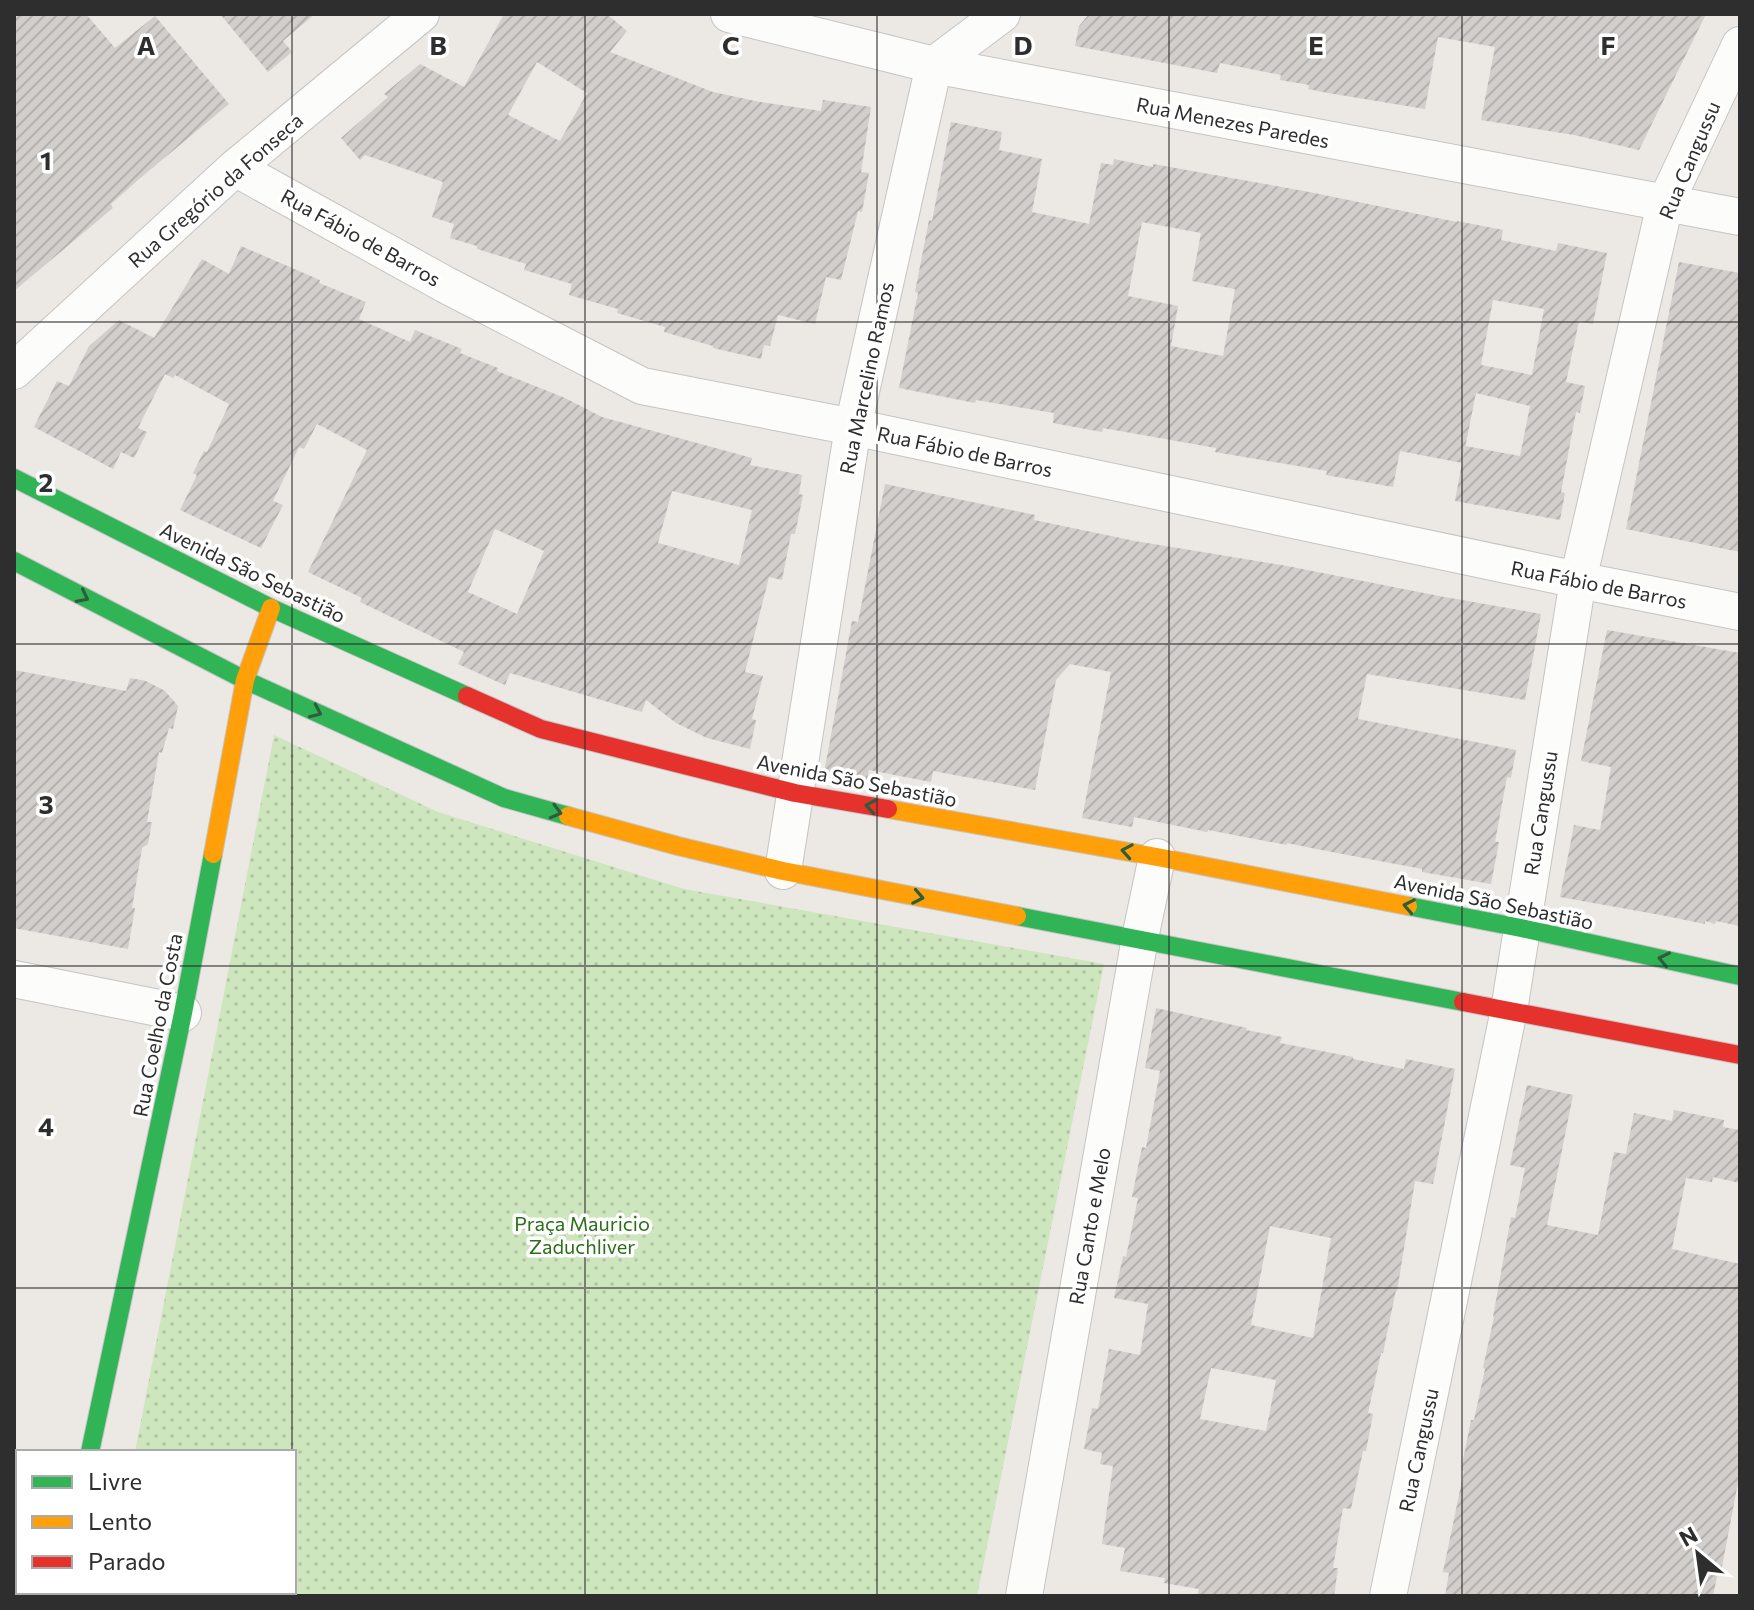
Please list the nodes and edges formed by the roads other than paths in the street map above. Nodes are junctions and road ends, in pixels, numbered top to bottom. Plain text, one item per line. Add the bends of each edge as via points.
1 (421, 14) edge
2 (729, 14) edge
3 (1002, 14) edge
4 (1740, 45) edge
5 (934, 65) junction
6 (235, 168) junction
7 (1665, 204) junction
8 (1740, 217) edge
9 (14, 371) edge
10 (853, 427) junction
11 (14, 478) edge
12 (14, 561) edge
13 (1578, 580) junction
14 (271, 608) junction
15 (1740, 612) edge
16 (245, 680) junction
17 (795, 793) junction
18 (1157, 857) junction
19 (783, 871) junction
20 (1521, 928) junction
21 (1140, 938) junction
22 (1740, 976) edge
23 (14, 979) edge
24 (1509, 1010) junction
25 (183, 1013) junction
26 (1740, 1055) edge
27 (90, 1450) edge
28 (1024, 1596) edge
29 (1388, 1596) edge

1 - 6 street, Rua Gregório da Fonseca
2 - 5 street, Rua Menezes Paredes
3 - 5 street
4 - 7 street, Rua Cangussu
5 - 7 street, Rua Menezes Paredes
5 - 10 street, Rua Marcelino Ramos
6 - 9 street, Rua Gregório da Fonseca
6 - 10 street, Rua Fábio de Barros via 642,386
7 - 8 street, Rua Menezes Paredes
7 - 13 street, Rua Cangussu
10 - 13 street, Rua Fábio de Barros
10 - 17 street, Rua Marcelino Ramos
11 - 14 street, Avenida São Sebastião
12 -> 16 street
13 - 15 street, Rua Fábio de Barros
13 - 20 street, Rua Cangussu
14 - 16 street, Rua Coelho da Costa
14 - 17 street, Avenida São Sebastião via 541,729
16 -> 19 street via 504,798
16 - 25 street, Rua Coelho da Costa
18 -> 17 street, Avenida São Sebastião
17 - 19 street, Rua Marcelino Ramos
20 -> 18 street, Avenida São Sebastião
18 - 21 street, Rua Canto e Melo
19 -> 21 street
22 -> 20 street, Avenida São Sebastião
20 - 24 street, Rua Cangussu
21 - 24 street
21 - 28 street, Rua Canto e Melo
23 - 25 street
24 - 26 street
24 - 29 street, Rua Cangussu
25 - 27 street, Rua Coelho da Costa

